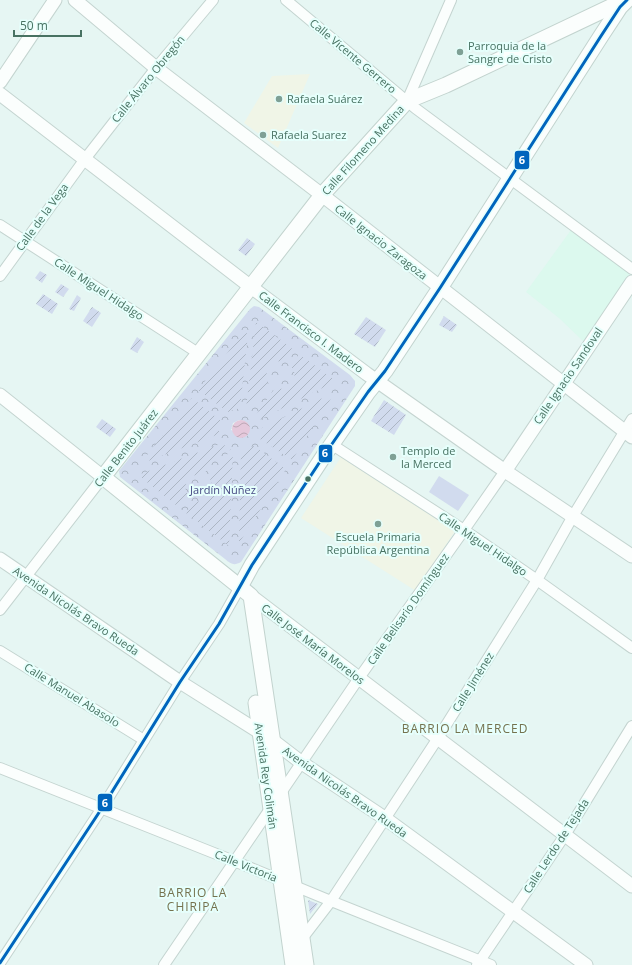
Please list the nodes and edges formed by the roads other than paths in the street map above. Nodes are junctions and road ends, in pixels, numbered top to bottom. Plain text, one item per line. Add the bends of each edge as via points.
1 (54, 0) edge
2 (75, 0) edge
3 (213, 0) edge
4 (286, 0) edge
5 (451, 0) edge
6 (622, 3) edge
7 (156, 68) junction
8 (0, 82) edge
9 (0, 94) edge
10 (407, 101) junction
11 (85, 159) junction
12 (509, 179) junction
13 (322, 195) junction
14 (0, 225) edge
15 (25, 242) junction
16 (632, 269) edge
17 (0, 276) edge
18 (632, 282) edge
19 (251, 288) junction
20 (440, 288) junction
21 (198, 353) junction
22 (377, 380) junction
23 (563, 384) junction
24 (0, 395) edge
25 (632, 419) edge
26 (628, 434) edge
27 (331, 444) junction
28 (504, 471) junction
29 (103, 477) junction
30 (572, 516) junction
31 (464, 530) junction
32 (632, 556) edge
33 (0, 559) edge
34 (26, 577) junction
35 (537, 580) junction
36 (245, 592) junction
37 (0, 610) edge
38 (632, 648) edge
39 (0, 651) edge
40 (359, 678) junction
41 (180, 682) junction
42 (632, 726) edge
43 (266, 736) junction
44 (438, 738) junction
45 (144, 740) junction
46 (302, 763) junction
47 (0, 768) edge
48 (280, 794) junction
49 (102, 808) junction
50 (271, 809) junction
51 (386, 819) junction
52 (565, 835) junction
53 (234, 861) junction
54 (287, 883) junction
55 (632, 886) edge
56 (331, 901) junction
57 (513, 912) junction
58 (302, 939) junction
59 (290, 962) edge
60 (479, 962) edge
61 (0, 963) edge
62 (164, 965) edge
63 (306, 965) edge
64 (491, 965) edge
65 (586, 965) edge

1 - 8 street
2 - 7 street, Calle Ignacio Zaragoza
3 - 7 street, Calle Álvaro Obregón
4 - 10 street, Calle Vicente Gerrero
5 - 10 street, Calle Filomeno Medina
6 - 10 main road
6 - 12 main road
7 - 11 street, Calle Álvaro Obregón
7 - 13 street, Calle Ignacio Zaragoza
9 - 11 street, Calle Francisco I. Madero
10 - 12 street, Calle Vicente Gerrero
10 - 13 main road, Calle Filomeno Medina
11 - 15 street, Calle de la Vega
11 - 19 street, Calle Francisco I. Madero
12 - 16 street, Calle Vicente Gerrero
12 - 20 main road
13 - 19 main road, Calle Filomeno Medina
13 - 20 street, Calle Ignacio Zaragoza
14 - 15 street, Calle Miguel Hidalgo
15 - 17 street, Calle de la Vega
15 - 21 street, Calle Miguel Hidalgo
18 - 23 street, Calle Ignacio Sandoval
19 - 21 main road, Calle Benito Juárez
19 - 22 street, Calle Francisco I. Madero
20 - 22 main road via 385,372
20 - 23 street, Calle Ignacio Zaragoza
21 - 29 main road, Calle Benito Juárez
22 - 27 main road
22 - 28 street, Calle Francisco I. Madero
23 - 26 street, Calle Ignacio Zaragoza
23 - 28 street, Calle Ignacio Sandoval
24 - 29 street, Calle José María Morelos
25 - 26 street, Calle Jiménez
26 - 30 street, Calle Jiménez
27 - 31 street, Calle Miguel Hidalgo
27 - 36 main road via 252,565
28 - 30 street, Calle Francisco I. Madero
28 - 31 street, Calle Belisario Domínguez
29 - 34 street, Calle Benito Juárez
29 - 36 main road, Calle José María Morelos
30 - 32 street, Calle Francisco I. Madero
30 - 35 street, Calle Jiménez
31 - 35 street, Calle Miguel Hidalgo
31 - 40 street, Calle Belisario Domínguez
33 - 34 street, Avenida Nicolás Bravo Rueda
34 - 37 street, Calle Benito Juárez
34 - 41 street, Avenida Nicolás Bravo Rueda
35 - 38 street, Calle Miguel Hidalgo
35 - 44 street, Calle Jiménez
36 - 40 street, Calle José María Morelos
36 - 41 street via 219,624
36 - 43 main road, Avenida Rey Colimán
39 - 45 street, Calle Manuel Abasolo
40 - 44 street, Calle José María Morelos
40 - 46 street, Calle Belisario Domínguez
41 - 43 street, Avenida Nicolás Bravo Rueda
41 - 45 street
42 - 52 street, Calle Lerdo de Tejada
43 - 46 street, Avenida Nicolás Bravo Rueda
43 - 48 main road, Avenida Rey Colimán
43 - 50 main road, Avenida Rey Colimán
44 - 51 street, Calle Jiménez
44 - 52 street, Calle José María Morelos
45 - 49 street
46 - 48 street, Calle Belisario Domínguez
46 - 51 street, Avenida Nicolás Bravo Rueda
47 - 49 street, Calle Victoria
48 - 50 street, Calle Belisario Domínguez
48 - 54 main road, Avenida Rey Colimán
49 - 53 street, Calle Victoria
49 - 61 street
50 - 53 street, Calle Belisario Domínguez
50 - 54 main road, Avenida Rey Colimán
51 - 56 street, Calle Jiménez
51 - 57 street, Avenida Nicolás Bravo Rueda
52 - 55 street, Calle José María Morelos
52 - 57 street, Calle Lerdo de Tejada
53 - 54 street, Calle Victoria
53 - 62 street, Calle Belisario Domínguez
54 - 56 street, Calle Victoria
54 - 58 main road, Avenida Rey Colimán
54 - 59 main road, Avenida Rey Colimán
56 - 58 street, Calle Jiménez
56 - 60 street, Calle Victoria
57 - 60 street, Calle Lerdo de Tejada
57 - 65 street, Avenida Nicolás Bravo Rueda
58 - 59 street, Calle Jiménez
58 - 63 main road, Avenida Rey Colimán
60 - 64 street, Calle Victoria

